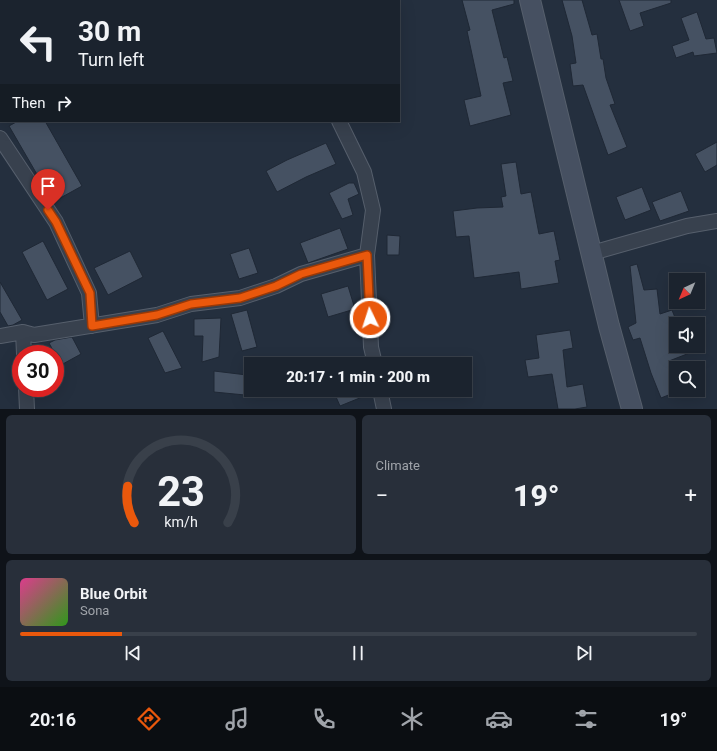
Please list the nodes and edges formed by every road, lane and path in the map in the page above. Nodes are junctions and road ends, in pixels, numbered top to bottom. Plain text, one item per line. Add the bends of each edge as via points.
1 (530, 0) edge
2 (339, 122) edge
3 (0, 138) edge
4 (717, 221) edge
5 (592, 253) junction
6 (367, 255) junction
7 (92, 326) junction
8 (23, 332) junction
9 (0, 336) edge
10 (24, 345) edge
11 (373, 357) edge
12 (26, 397) edge
13 (381, 397) edge
14 (27, 409) edge
15 (384, 409) edge
16 (632, 409) edge

1 - 5 main road
2 - 6 street via 364,172 373,210
3 - 7 street via 56,222 90,293
4 - 5 street via 687,226
5 - 16 main road
6 - 7 street via 301,274 276,286 240,298 191,304 157,315
6 - 11 street
7 - 8 street via 34,335
8 - 9 street
8 - 10 street
12 - 14 street
13 - 15 street

